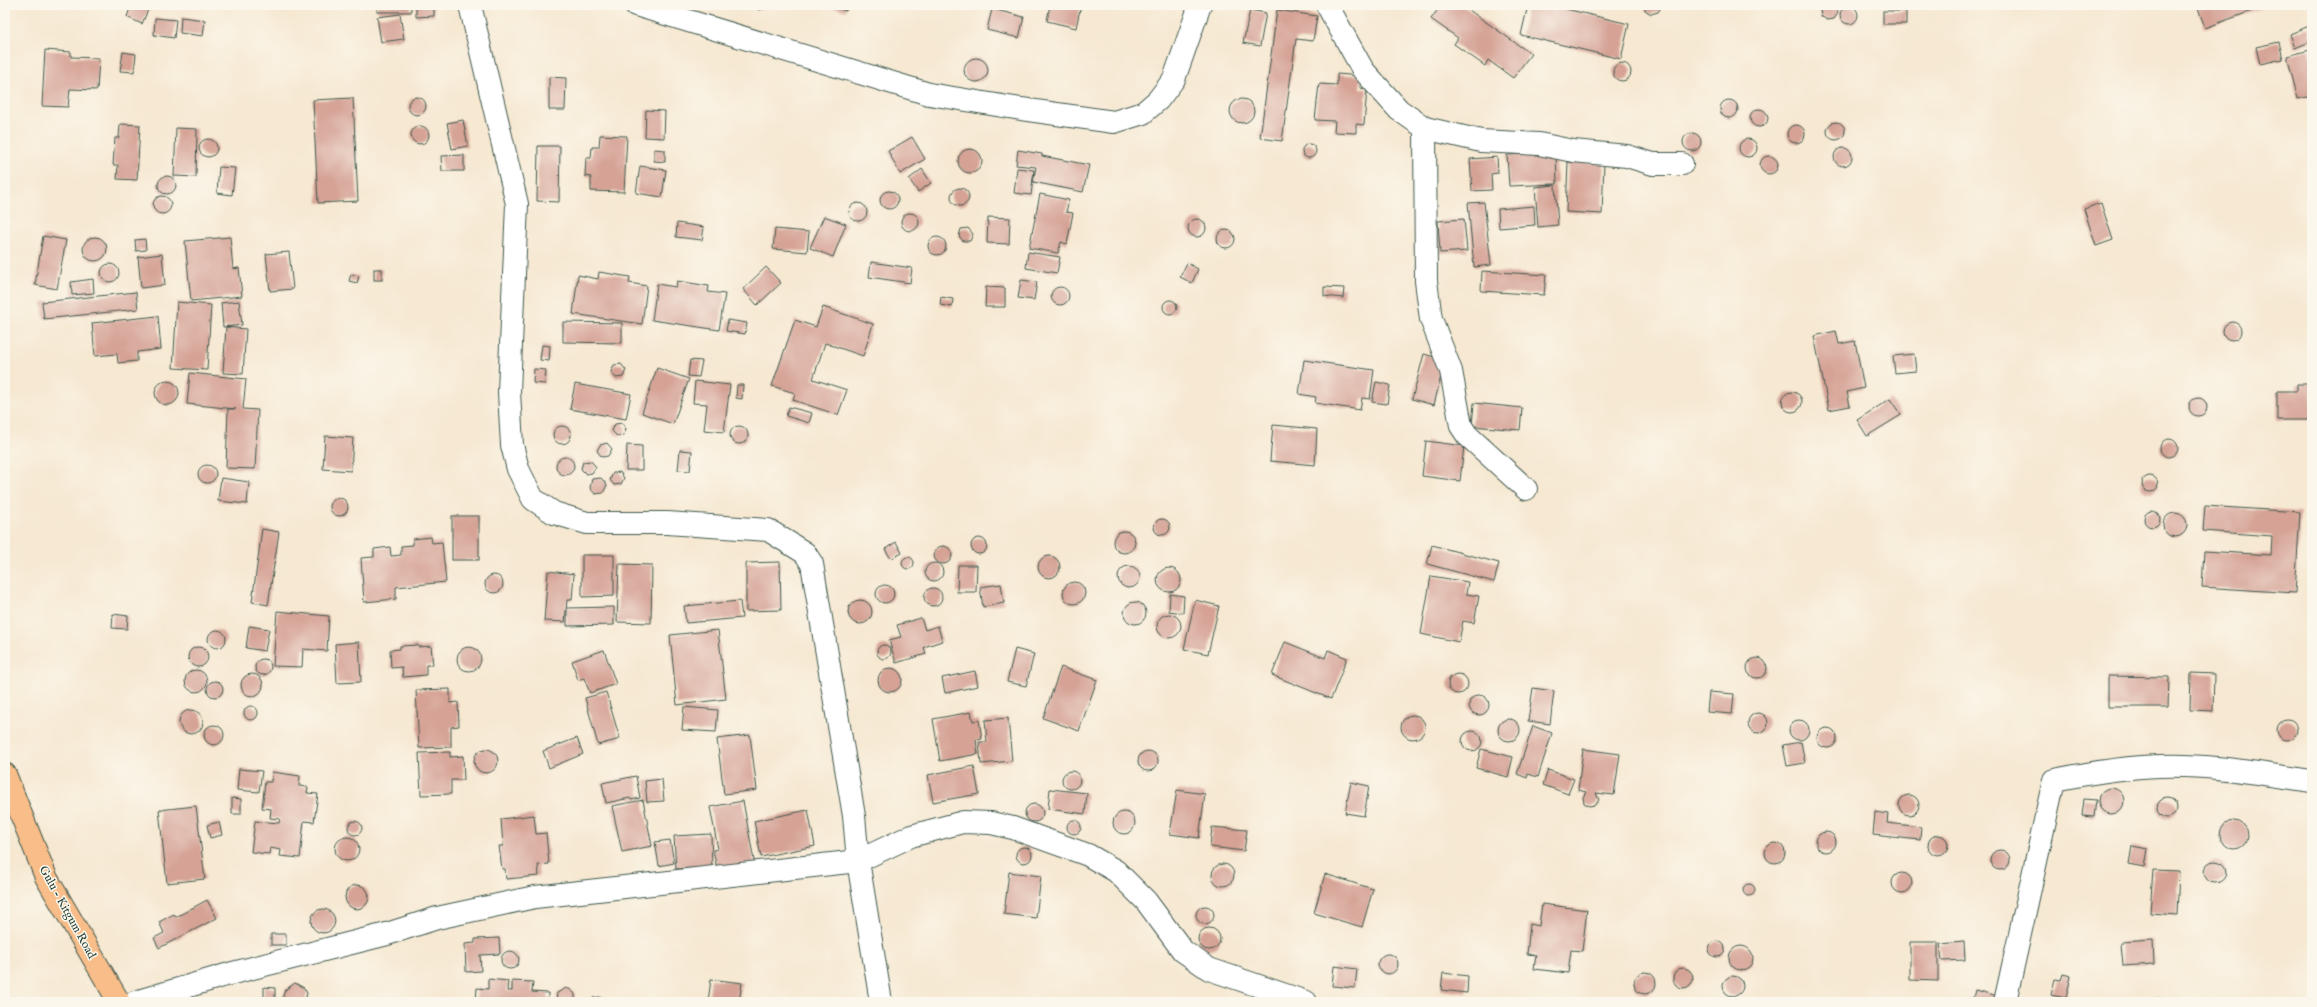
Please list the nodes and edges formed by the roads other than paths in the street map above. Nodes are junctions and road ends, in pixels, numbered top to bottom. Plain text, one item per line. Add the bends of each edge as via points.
1 (470, 5) edge
2 (636, 5) edge
3 (1200, 5) edge
4 (1327, 5) edge
5 (1425, 128) junction
6 (1682, 164) dead end
7 (1526, 489) dead end
8 (5, 774) edge
9 (2312, 781) edge
10 (858, 861) junction
11 (119, 1002) edge
12 (135, 1002) edge
13 (881, 1002) edge
14 (1306, 1002) edge
15 (2005, 1002) edge

1 - 10 street via 517,204 509,392 512,445 518,469 533,499 554,513 587,523 667,523 768,530 805,553 812,564 854,816
2 - 3 street via 930,94 1114,122 1143,113 1158,100 1174,78
4 - 5 street via 1363,70 1399,110
5 - 6 street via 1481,141 1539,144 1573,151 1627,156 1653,164
5 - 7 street via 1426,281 1431,319 1454,380 1461,426 1466,435
8 - 11 main road, Gulu - Kitgum Road via 46,877
9 - 15 street via 2194,767 2160,766 2108,770 2054,780
10 - 12 street via 535,898 437,918 387,934 229,974
10 - 13 street
10 - 14 street via 911,836 963,822 991,823 1013,828 1088,856 1116,871 1146,901 1183,952 1209,969

